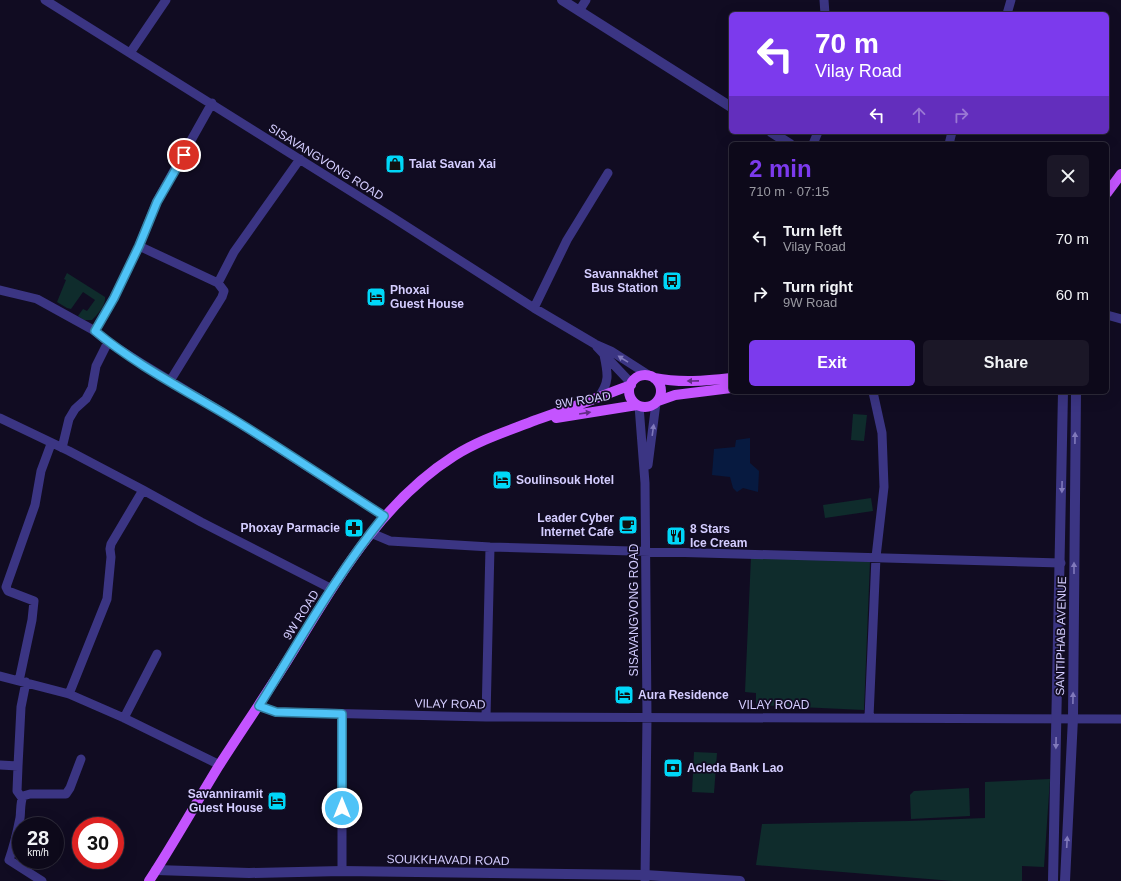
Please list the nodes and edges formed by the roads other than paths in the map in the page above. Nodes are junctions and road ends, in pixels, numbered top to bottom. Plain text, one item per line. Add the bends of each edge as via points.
1 (45, 0) edge
2 (166, 0) edge
3 (562, 0) edge
4 (586, 0) edge
5 (824, 0) edge
6 (1011, 0) edge
7 (579, 11) junction
8 (825, 12) edge
9 (1008, 12) edge
10 (130, 53) junction
11 (212, 103) junction
12 (729, 106) edge
13 (774, 134) edge
14 (787, 142) edge
15 (300, 159) junction
16 (608, 173) dead end
17 (1121, 174) edge
18 (1109, 189) edge
19 (139, 246) junction
20 (218, 283) junction
21 (0, 290) edge
22 (534, 308) junction
23 (1109, 316) edge
24 (1121, 319) edge
25 (95, 331) junction
26 (108, 342) junction
27 (595, 344) junction
28 (604, 356) junction
29 (652, 377) junction
30 (729, 378) edge
31 (170, 381) junction
32 (631, 384) junction
33 (729, 388) edge
34 (873, 394) edge
35 (1063, 394) edge
36 (1076, 394) edge
37 (598, 398) junction
38 (657, 402) junction
39 (638, 405) junction
40 (0, 418) edge
41 (533, 422) junction
42 (51, 444) junction
43 (62, 448) junction
44 (645, 483) junction
45 (143, 490) junction
46 (384, 516) junction
47 (371, 533) junction
48 (490, 547) junction
49 (646, 551) junction
50 (876, 557) junction
51 (1061, 563) junction
52 (332, 589) junction
53 (157, 654) dead end
54 (0, 676) edge
55 (22, 682) junction
56 (69, 694) junction
57 (259, 706) junction
58 (342, 714) junction
59 (486, 717) junction
60 (646, 717) junction
61 (869, 717) junction
62 (124, 718) junction
63 (1057, 718) junction
64 (1073, 718) junction
65 (1121, 718) edge
66 (81, 758) dead end
67 (0, 765) edge
68 (220, 765) junction
69 (18, 766) junction
70 (22, 798) junction
71 (4, 859) edge
72 (156, 870) junction
73 (342, 872) junction
74 (249, 877) edge
75 (645, 878) edge
76 (42, 881) edge
77 (149, 881) edge
78 (740, 881) edge
79 (1053, 881) edge
80 (1065, 881) edge

1 - 10 street, SISAVANGVONG ROAD
2 - 10 street
3 - 7 street
4 - 7 street
5 - 8 street
6 - 9 street
7 - 12 street
10 - 11 street, SISAVANGVONG ROAD
11 - 15 street, SISAVANGVONG ROAD
11 - 19 street via 157,202
13 - 14 street
15 - 20 street via 234,252
15 - 22 street, SISAVANGVONG ROAD
16 - 22 street via 567,240
17 - 18 main road
19 - 20 street
19 - 25 street
20 - 31 street via 224,291 222,297
21 - 25 street via 37,299
22 - 27 street, SISAVANGVONG ROAD
23 - 24 street
25 - 26 street
26 - 31 street
26 - 43 street via 96,366 92,388 69,419
27 - 28 street, SISAVANGVONG ROAD
29 -> 27 street, SISAVANGVONG ROAD
28 - 32 street, SISAVANGVONG ROAD
28 - 37 street via 607,379 605,388
30 -> 29 main road via 694,382
29 - 32 main road via 639,376
29 - 38 main road via 658,382 661,392
31 - 46 street
32 - 37 main road, 9W ROAD
32 - 39 main road via 629,394
33 - 38 main road via 675,394
34 - 50 street via 882,434 884,486
35 -> 51 street, SANTIPHAB AVENUE
64 -> 36 street, SANTIPHAB AVENUE
37 - 41 main road, 9W ROAD
38 - 39 main road via 648,407
44 -> 38 street, SISAVANGVONG ROAD
41 -> 39 main road, 9W ROAD
39 - 44 street, SISAVANGVONG ROAD
40 - 42 street
41 - 46 main road, 9W ROAD via 491,437 454,456 425,477
42 - 43 street
42 - 55 street via 41,471 35,505 6,587 34,601
43 - 45 street
44 - 49 street, SISAVANGVONG ROAD
45 - 52 street
45 - 56 street via 111,544 106,599
46 - 47 main road, 9W ROAD
47 - 48 street via 390,541
47 - 52 main road, 9W ROAD
48 - 49 street
48 - 59 street
49 - 50 street
49 - 60 street, SISAVANGVONG ROAD
50 - 51 street
50 - 61 street
51 - 63 street, SANTIPHAB AVENUE
52 - 57 main road, 9W ROAD
53 - 62 street
54 - 55 street
55 - 56 street
55 - 69 street
56 - 62 street
57 - 58 street, VILAY ROAD via 276,712
57 - 68 main road, 9W ROAD
58 - 59 street, VILAY ROAD
58 - 73 street
59 - 60 street, VILAY ROAD
60 - 61 street, VILAY ROAD
60 - 75 street, SISAVANGVONG ROAD
61 - 63 street, VILAY ROAD
62 - 68 street
63 - 64 street, VILAY ROAD
63 -> 79 street, SANTIPHAB AVENUE
64 - 65 street, VILAY ROAD
80 -> 64 street, SANTIPHAB AVENUE
66 - 70 street via 66,794 30,794
67 - 69 street
68 - 72 main road, 9W ROAD
69 - 70 street via 17,791
70 - 71 street via 16,839
71 - 76 street
72 - 74 street, SOUKKHAVADI ROAD
72 - 77 main road, 9W ROAD
73 - 74 street, SOUKKHAVADI ROAD
73 - 75 street, SOUKKHAVADI ROAD
75 - 78 street, SOUKKHAVADI ROAD

